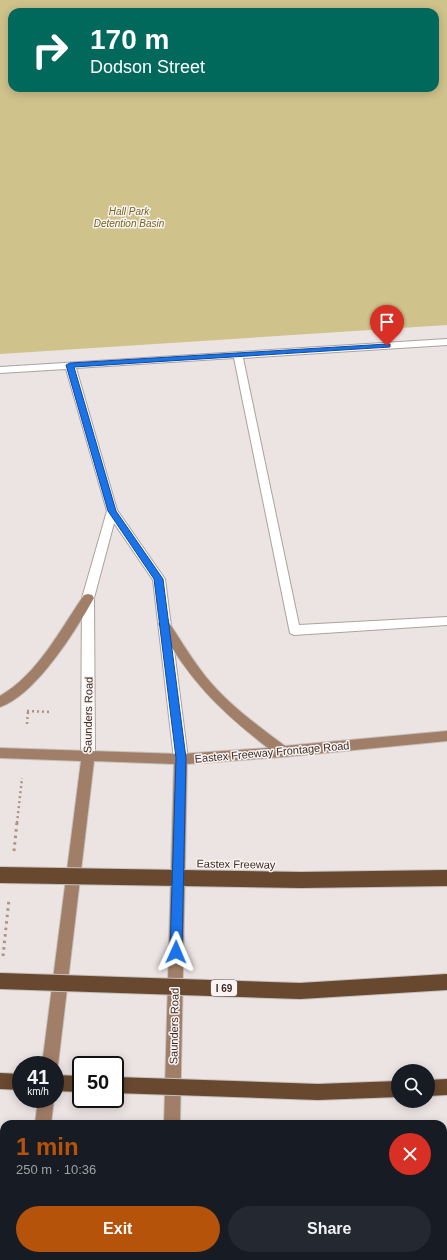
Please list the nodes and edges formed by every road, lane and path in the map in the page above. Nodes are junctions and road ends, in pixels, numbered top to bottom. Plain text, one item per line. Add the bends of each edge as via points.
1 (447, 342) edge
2 (238, 355) junction
3 (70, 365) junction
4 (0, 370) edge
5 (112, 511) junction
6 (88, 598) junction
7 (447, 621) edge
8 (164, 624) junction
9 (0, 702) edge
10 (21, 709) dead end
11 (28, 712) junction
12 (52, 712) dead end
13 (27, 724) dead end
14 (447, 736) edge
15 (283, 752) junction
16 (0, 753) edge
17 (88, 756) junction
18 (181, 758) junction
19 (0, 875) edge
20 (447, 878) edge
21 (0, 981) edge
22 (447, 982) edge
23 (51, 1056) edge
24 (0, 1081) edge
25 (12, 1082) edge
26 (124, 1085) edge
27 (447, 1087) edge
28 (435, 1088) edge
29 (391, 1089) edge
30 (45, 1108) edge
31 (43, 1120) edge
32 (172, 1120) edge

1 - 2 street
2 - 3 street
2 - 7 street via 294,630
3 - 4 street
3 - 5 street, Saunders Road
5 - 6 street, Saunders Road
5 - 8 street, Saunders Road via 159,579
6 - 9 main road via 36,673 7,699
6 - 17 street, Saunders Road
8 - 15 main road via 208,688 236,716
8 - 18 street, Saunders Road
10 - 11 path
11 - 12 path
11 - 13 path
14 - 15 main road, Eastex Freeway Frontage Road
15 - 18 main road, Eastex Freeway Frontage Road
16 - 17 main road, Eastex Freeway Frontage Road
17 - 18 main road, Eastex Freeway Frontage Road
17 - 23 main road, Saunders Road
18 - 32 main road, Saunders Road
19 - 20 highway, Eastex Freeway, bridge via 301,880
21 - 22 highway, I 69, bridge via 300,991
24 - 25 highway
26 - 29 highway, bridge via 318,1092
27 - 28 highway
30 - 31 main road

